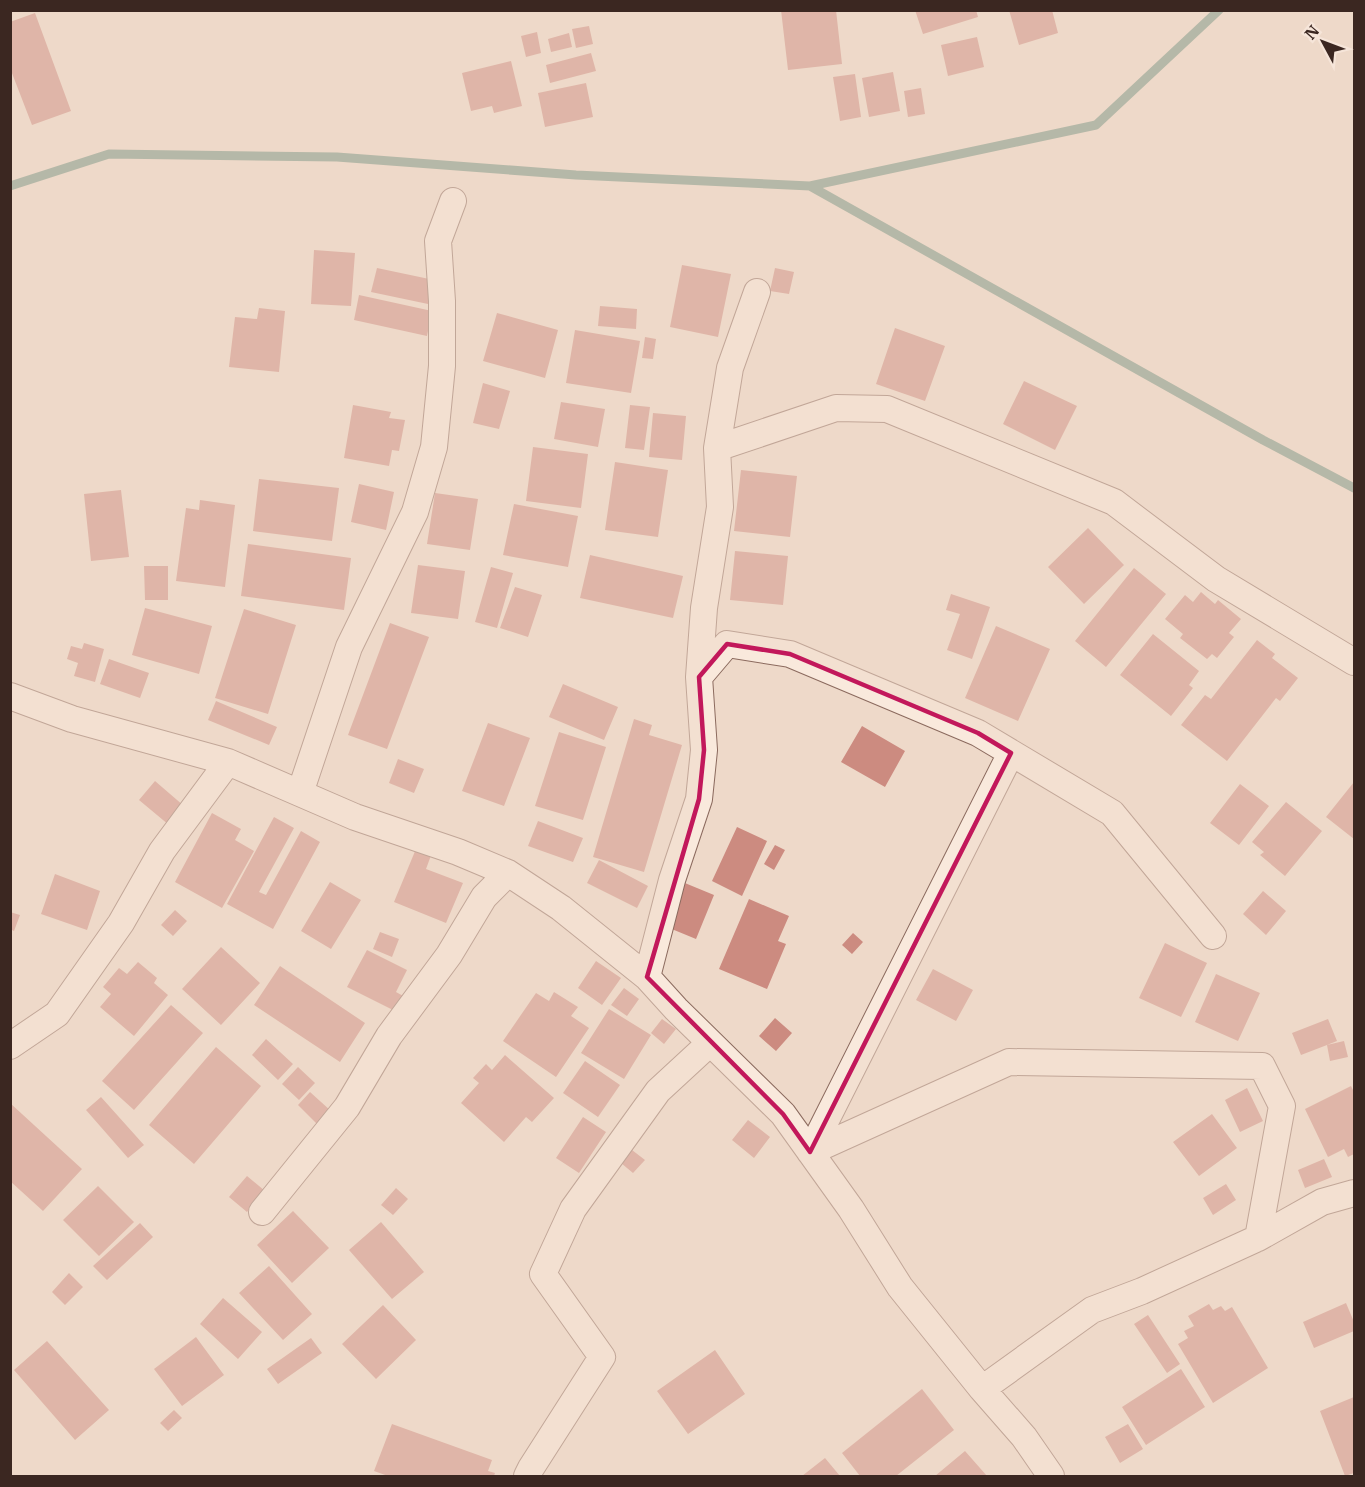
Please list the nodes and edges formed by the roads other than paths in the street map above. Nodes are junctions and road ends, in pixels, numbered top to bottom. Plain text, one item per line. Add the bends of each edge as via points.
1 (453, 201) dead end
2 (757, 292) dead end
3 (717, 448) junction
4 (1354, 662) edge
5 (699, 678) junction
6 (10, 696) edge
7 (1011, 753) junction
8 (228, 762) junction
9 (300, 793) junction
10 (508, 873) junction
11 (1213, 936) dead end
12 (647, 977) junction
13 (710, 1042) junction
14 (10, 1046) edge
15 (810, 1152) junction
16 (1354, 1192) edge
17 (262, 1212) dead end
18 (1258, 1238) junction
19 (982, 1389) junction
20 (527, 1476) edge
21 (1051, 1476) edge

1 - 9 street via 438,241 442,366 434,447 415,512 349,647
2 - 3 street via 730,368
3 - 4 street via 836,408 887,409 1114,502 1216,579
3 - 5 street via 720,507 704,608
5 - 7 street via 727,644 790,654 978,734
5 - 12 street via 704,750 699,799 672,880
6 - 8 street via 72,719
7 - 11 street via 1112,813
7 - 15 street
8 - 9 street
8 - 14 street via 162,851 121,923 57,1014
9 - 10 street
10 - 12 street via 561,908
10 - 17 street via 484,897 449,955 389,1036 347,1107
12 - 13 street
13 - 15 street via 783,1114
13 - 20 street via 658,1091 573,1209 543,1274 602,1357
15 - 18 street via 1009,1062 1262,1066 1282,1106
15 - 19 street via 900,1287
16 - 18 street via 1322,1202
18 - 19 street via 1092,1310
19 - 21 street via 1024,1437

